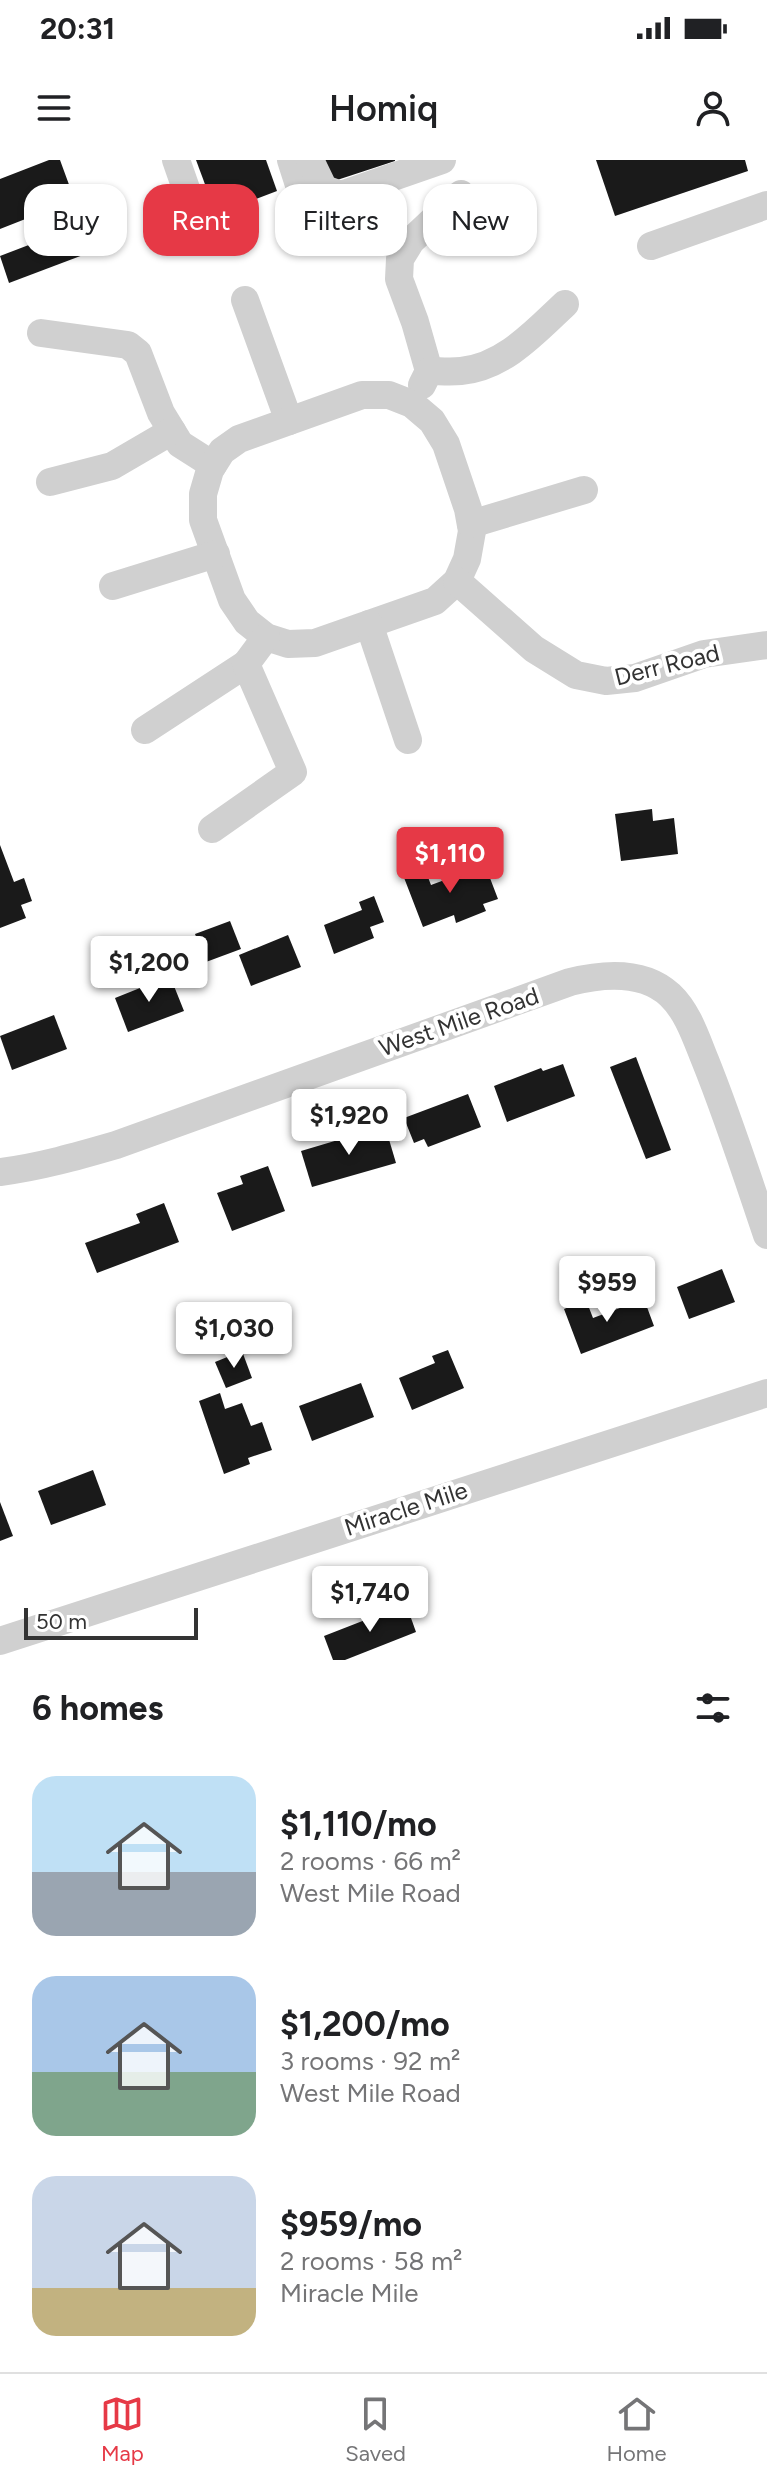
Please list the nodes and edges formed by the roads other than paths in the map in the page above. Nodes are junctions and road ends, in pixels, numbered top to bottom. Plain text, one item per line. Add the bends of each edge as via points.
1 (176, 160) edge
2 (442, 160) edge
3 (300, 168) edge
4 (184, 184) edge
5 (767, 205) edge
6 (423, 230) edge
7 (651, 246) dead end
8 (245, 300) dead end
9 (565, 304) dead end
10 (41, 333) dead end
11 (429, 371) junction
12 (412, 404) junction
13 (289, 421) junction
14 (172, 431) junction
15 (213, 465) junction
16 (50, 482) dead end
17 (584, 490) dead end
18 (471, 524) junction
19 (216, 554) junction
20 (457, 581) junction
21 (113, 586) dead end
22 (369, 624) junction
23 (266, 637) junction
24 (767, 645) edge
25 (246, 664) junction
26 (145, 730) dead end
27 (408, 740) dead end
28 (212, 829) dead end
29 (0, 1172) edge
30 (767, 1235) edge
31 (767, 1393) edge
32 (0, 1641) edge

1 - 4 street
2 - 3 street via 341,195 324,189
5 - 7 street
6 - 11 street via 400,259 399,279
8 - 13 street
9 - 11 street via 519,347 484,365
10 - 14 street via 128,345 138,353
11 - 12 street
12 - 13 street via 389,395 362,395
12 - 18 street via 432,421 446,444
13 - 15 street via 239,439
14 - 15 street via 180,444
14 - 16 street via 112,466
15 - 19 street via 203,494 203,520
17 - 18 street
18 - 20 street via 467,559
19 - 21 street
19 - 23 street via 232,600
20 - 22 street via 435,601
20 - 24 street, Derr Road via 534,649 576,675 606,681 635,678 704,654
22 - 23 street via 315,643 288,644
22 - 27 street
23 - 25 street
25 - 26 street
25 - 28 street via 293,772
29 - 30 street, West Mile Road via 116,1145 570,982 614,975 656,985 682,1009 714,1082
31 - 32 street, Miracle Mile

